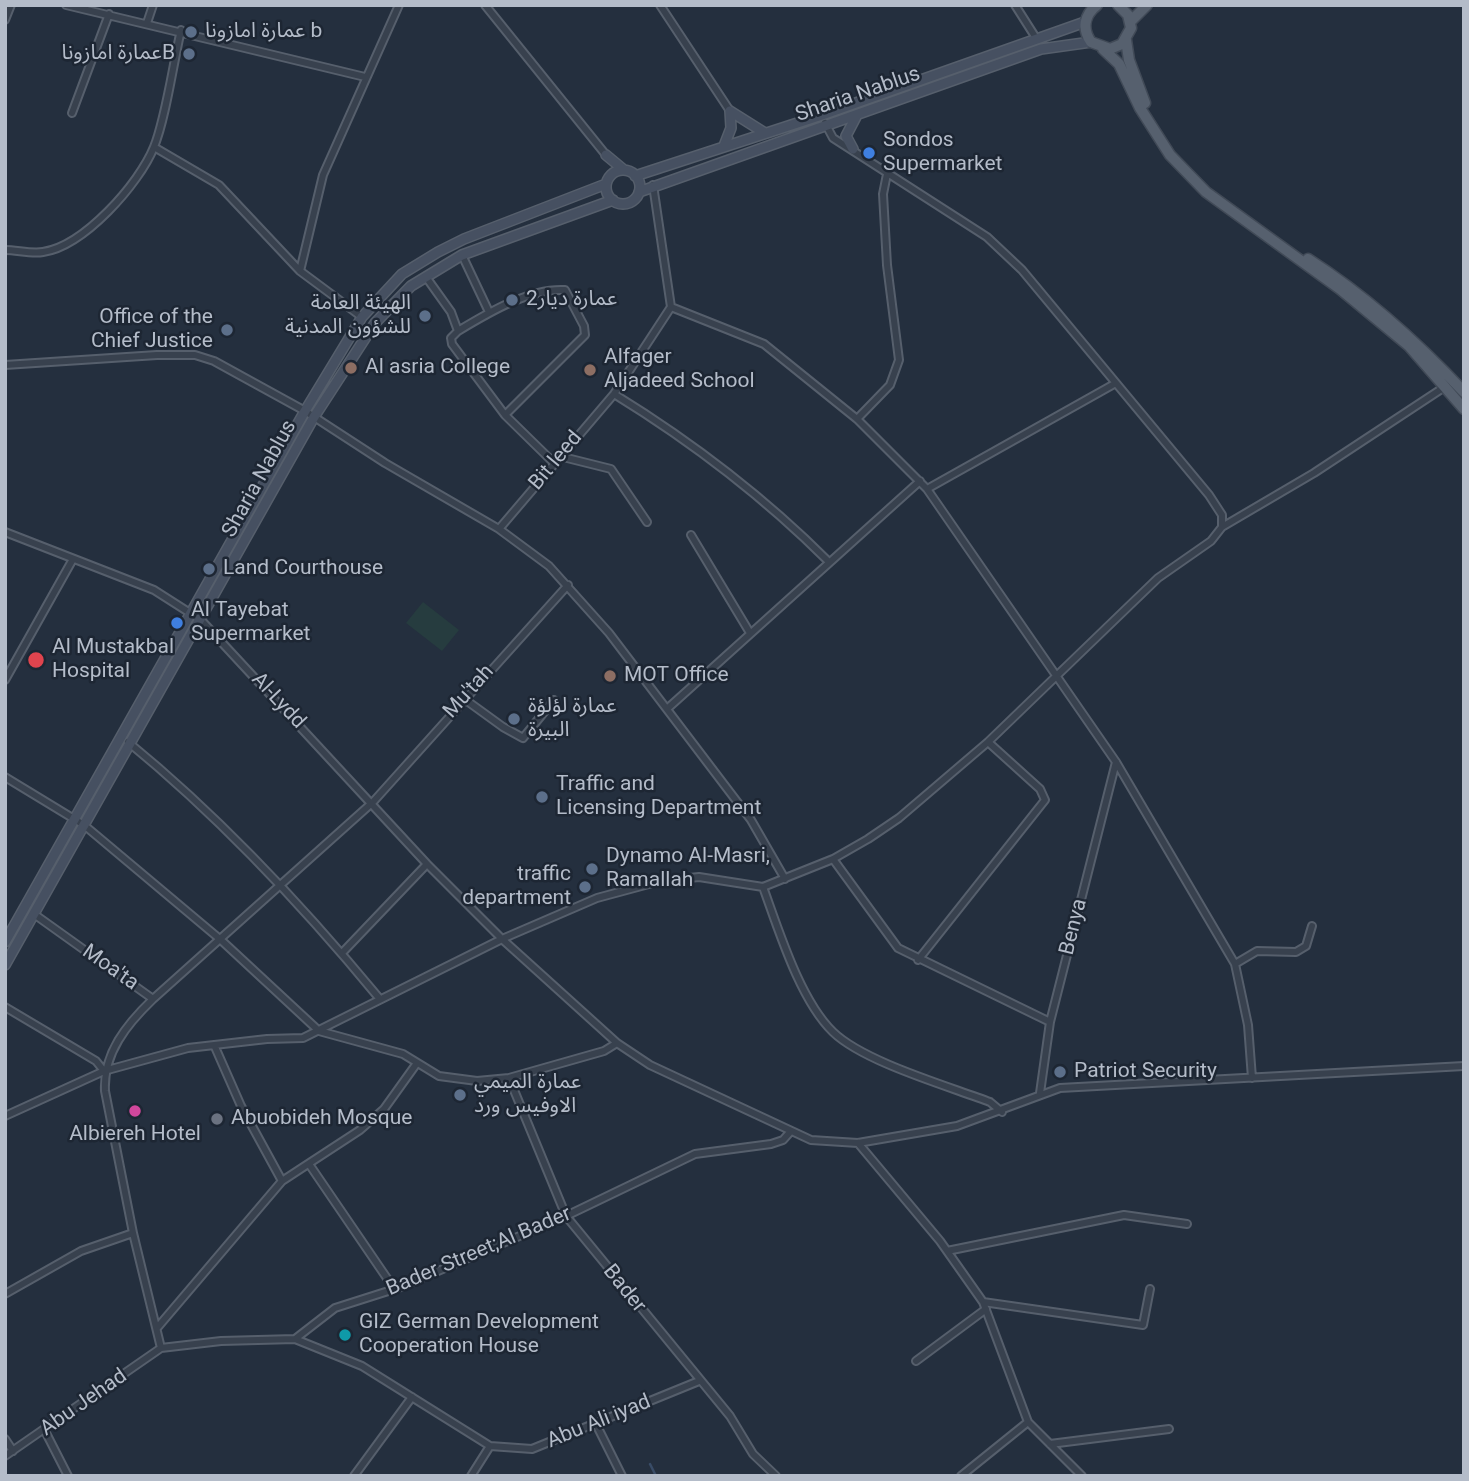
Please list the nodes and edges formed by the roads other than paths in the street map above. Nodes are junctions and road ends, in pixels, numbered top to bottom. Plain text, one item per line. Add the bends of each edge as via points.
1 (11, 5) edge
2 (66, 5) edge
3 (153, 5) edge
4 (399, 5) edge
5 (485, 5) edge
6 (660, 5) edge
7 (1014, 5) edge
8 (1097, 5) edge
9 (1118, 5) edge
10 (1147, 5) edge
11 (109, 13) junction
12 (5, 20) edge
13 (1131, 21) junction
14 (1085, 22) junction
15 (147, 23) junction
16 (181, 30) junction
17 (1035, 38) junction
18 (1126, 40) junction
19 (1091, 42) junction
20 (1103, 48) junction
21 (366, 77) junction
22 (730, 111) junction
23 (72, 113) dead end
24 (822, 115) junction
25 (857, 115) junction
26 (825, 125) junction
27 (765, 133) junction
28 (724, 146) junction
29 (154, 147) junction
30 (853, 149) junction
31 (606, 155) junction
32 (624, 170) junction
33 (887, 174) junction
34 (635, 176) junction
35 (608, 180) junction
36 (653, 185) junction
37 (639, 192) junction
38 (613, 200) junction
39 (5, 250) edge
40 (463, 255) junction
41 (300, 271) junction
42 (426, 277) junction
43 (671, 307) junction
44 (489, 312) junction
45 (362, 317) junction
46 (458, 331) junction
47 (5, 365) edge
48 (1116, 383) junction
49 (1449, 384) junction
50 (1464, 392) edge
51 (614, 394) junction
52 (1464, 409) edge
53 (305, 411) junction
54 (505, 415) junction
55 (314, 417) junction
56 (857, 419) junction
57 (556, 459) junction
58 (920, 481) junction
59 (927, 489) junction
60 (647, 522) dead end
61 (1222, 527) junction
62 (499, 529) junction
63 (5, 532) edge
64 (691, 535) dead end
65 (73, 559) junction
66 (828, 561) junction
67 (568, 585) junction
68 (191, 613) junction
69 (201, 620) junction
70 (750, 633) junction
71 (1056, 676) junction
72 (5, 680) edge
73 (463, 698) junction
74 (554, 700) dead end
75 (668, 708) junction
76 (121, 737) junction
77 (988, 742) junction
78 (131, 744) junction
79 (1116, 762) junction
80 (5, 777) edge
81 (373, 802) junction
82 (74, 818) junction
83 (84, 825) junction
84 (833, 859) junction
85 (427, 864) junction
86 (785, 879) junction
87 (282, 887) junction
88 (763, 887) junction
89 (34, 914) junction
90 (1312, 926) dead end
91 (502, 939) junction
92 (221, 940) junction
93 (5, 942) edge
94 (342, 953) junction
95 (918, 960) junction
96 (1235, 964) junction
97 (5, 965) edge
98 (379, 998) junction
99 (153, 999) junction
100 (5, 1007) edge
101 (1050, 1022) junction
102 (319, 1031) junction
103 (617, 1043) junction
104 (215, 1047) junction
105 (417, 1063) junction
106 (1464, 1066) edge
107 (104, 1072) junction
108 (509, 1078) junction
109 (1252, 1079) junction
110 (1040, 1093) junction
111 (1002, 1112) junction
112 (5, 1116) edge
113 (791, 1131) junction
114 (858, 1143) junction
115 (309, 1164) junction
116 (282, 1181) junction
117 (566, 1216) junction
118 (1187, 1224) dead end
119 (133, 1233) junction
120 (947, 1251) junction
121 (1150, 1289) dead end
122 (396, 1290) junction
123 (5, 1294) edge
124 (984, 1305) junction
125 (157, 1328) junction
126 (295, 1339) junction
127 (161, 1348) junction
128 (916, 1361) dead end
129 (699, 1381) junction
130 (412, 1397) junction
131 (1028, 1422) junction
132 (596, 1424) junction
133 (1169, 1429) dead end
134 (45, 1431) junction
135 (5, 1439) edge
136 (1050, 1444) junction
137 (490, 1446) junction
138 (13, 1451) junction
139 (5, 1456) edge
140 (68, 1476) edge
141 (354, 1476) edge
142 (471, 1476) edge
143 (622, 1476) edge
144 (776, 1476) edge
145 (961, 1476) edge
146 (1082, 1476) edge

1 - 12 street
2 - 11 street
3 - 15 street
4 - 21 street
5 - 31 street
6 - 22 street
7 - 17 street
8 - 14 main road
9 - 13 main road
10 - 13 main road
11 - 15 street
11 - 23 street
13 - 18 main road
14 - 17 main road, Sharia Nablus
14 - 19 main road
15 - 16 street
16 - 21 street
16 - 29 street
17 - 24 main road, Sharia Nablus
18 - 20 main road
18 - 49 main road via 1144,101 1186,165 1206,185 1342,280 1412,339
19 - 20 main road
19 - 25 main road, Sharia Nablus via 1041,49
20 - 49 main road via 1119,64 1170,155 1206,192 1340,289
21 - 41 street via 323,176
22 - 27 main road
22 - 28 main road via 731,128
24 - 26 street
24 - 27 main road, Sharia Nablus
25 - 26 main road, Sharia Nablus
25 - 30 main road via 846,136
26 - 30 street via 833,138
26 - 36 main road, Sharia Nablus
27 - 28 main road, Sharia Nablus
28 - 34 main road, Sharia Nablus
29 - 39 street via 130,186 87,231 43,252
29 - 41 street via 219,185
30 - 33 street
31 - 32 main road
31 - 35 main road
32 - 34 main road
32 - 35 main road
33 - 48 street via 997,246
33 - 56 street via 883,194 887,265 899,360 890,385
34 - 37 main road
35 - 38 main road via 607,193
35 - 45 main road, Sharia Nablus via 438,252 402,274
36 - 37 main road, Sharia Nablus
36 - 43 street
37 - 38 main road via 628,203
38 - 40 main road, Sharia Nablus
40 - 42 main road, Sharia Nablus
40 - 44 street
41 - 45 street
42 - 46 street via 451,312
42 - 55 main road, Sharia Nablus via 375,323
43 - 51 street, Bit leed
43 - 56 street via 764,344
44 - 46 street
44 - 54 street via 538,294 565,290 584,326 585,335
45 - 53 main road, Sharia Nablus
46 - 54 street via 452,344
47 - 53 street via 195,355
48 - 59 street
48 - 61 street via 1209,495 1223,515
49 - 50 main road
49 - 52 main road
49 - 61 street
51 - 57 street, Bit leed
51 - 66 street via 717,462
53 - 55 street
53 - 68 main road, Sharia Nablus
54 - 57 street
55 - 62 street
55 - 69 main road, Sharia Nablus
56 - 58 street
57 - 60 street via 611,469
57 - 62 street, Bit leed
58 - 59 street
58 - 66 street
59 - 71 street
61 - 71 street via 1211,541 1158,578
62 - 67 street
63 - 65 street, Al-Lydd
64 - 70 street
65 - 68 street, Al-Lydd via 154,590
65 - 72 street
66 - 70 street
67 - 73 street, Mu'tah
67 - 75 street
68 - 69 street, Al-Lydd
68 - 76 main road, Sharia Nablus
69 - 78 main road, Sharia Nablus
69 - 81 street, Al-Lydd
70 - 75 street
71 - 77 street
71 - 79 street
73 - 74 street via 523,738
73 - 81 street, Mu'tah
75 - 86 street via 751,820
76 - 78 street
76 - 82 main road, Sharia Nablus
77 - 84 street via 899,818
77 - 95 street via 1041,789 1045,800
78 - 83 main road, Sharia Nablus
78 - 87 street via 212,815
79 - 96 street
79 - 101 street, Benya
80 - 82 street
81 - 85 street, Al-Lydd
81 - 87 street, Mu'tah
82 - 83 street
82 - 93 main road, Sharia Nablus
83 - 89 main road, Sharia Nablus
83 - 92 street
84 - 86 street
84 - 95 street via 898,948
85 - 91 street, Al-Lydd
85 - 94 street
86 - 88 street
87 - 92 street, Mu'tah
87 - 94 street
88 - 91 street via 699,877 660,881 597,898
88 - 111 street via 815,1010 834,1033 854,1047 990,1102
89 - 97 main road, Sharia Nablus
89 - 99 street, Moa'ta
90 - 96 street via 1306,946 1296,952 1257,951
91 - 98 street
91 - 103 street, Al-Lydd
92 - 99 street, Mu'tah
92 - 102 street
94 - 98 street
95 - 101 street
96 - 109 street via 1248,1026
98 - 102 street
99 - 107 street, Moa'ta via 130,1022
100 - 107 street via 96,1061
101 - 110 street, Benya
102 - 104 street via 303,1038
102 - 105 street via 403,1054
103 - 108 street via 604,1051
103 - 113 street, Al-Lydd via 650,1065
104 - 107 street via 188,1048
104 - 116 street
105 - 108 street via 439,1076 477,1081
105 - 115 street via 384,1110
106 - 109 street, Al-Lydd
107 - 112 street
107 - 119 street
108 - 117 street, Bader
109 - 110 street, Al-Lydd via 1060,1088
110 - 111 street, Al-Lydd
111 - 114 street, Al-Lydd via 957,1126
113 - 114 street, Al-Lydd via 811,1140
113 - 117 street, Bader Street;Al Bader via 771,1144 695,1154
114 - 120 street
115 - 116 street
115 - 122 street
116 - 125 street
117 - 122 street, Bader Street;Al Bader
117 - 129 street, Bader
118 - 120 street via 1124,1215
119 - 123 street via 81,1251
119 - 125 street
120 - 124 street
121 - 124 street via 1143,1325
122 - 126 street, Bader Street;Al Bader via 335,1308
124 - 128 street
124 - 131 street
125 - 127 street
126 - 127 street via 220,1340
126 - 130 street via 362,1366
127 - 134 street, Abu Jehad
129 - 132 street, Abu Ali iyad
129 - 144 street, Bader via 730,1416 753,1454
130 - 137 street
130 - 141 street
131 - 136 street
131 - 145 street
132 - 137 street, Abu Ali iyad via 532,1448
132 - 143 street
133 - 136 street
134 - 138 street, Abu Jehad
134 - 140 street
135 - 138 street
136 - 146 street
137 - 142 street
138 - 139 street, Abu Jehad

